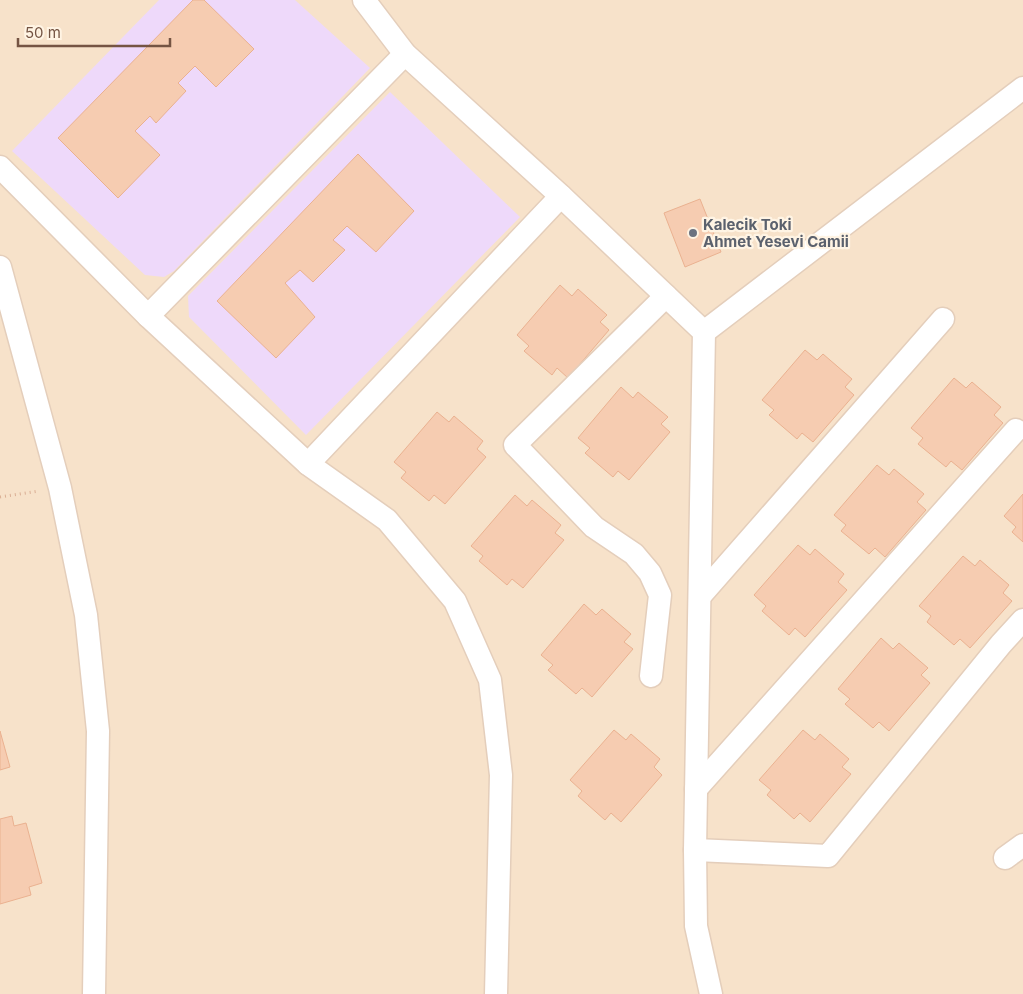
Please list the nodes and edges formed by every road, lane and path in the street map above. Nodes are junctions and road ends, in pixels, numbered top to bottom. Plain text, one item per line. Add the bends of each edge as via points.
1 (364, 0) edge
2 (405, 54) junction
3 (1023, 88) edge
4 (0, 167) edge
5 (561, 196) junction
6 (0, 267) edge
7 (666, 296) junction
8 (148, 316) junction
9 (944, 320) dead end
10 (704, 332) junction
11 (1016, 430) dead end
12 (308, 464) junction
13 (60, 488) junction
14 (0, 497) edge
15 (700, 596) junction
16 (1023, 620) edge
17 (651, 676) dead end
18 (696, 789) junction
19 (1023, 845) edge
20 (695, 850) junction
21 (1005, 858) dead end
22 (94, 994) edge
23 (496, 994) edge
24 (711, 994) edge

1 - 2 street
2 - 5 street
2 - 8 street
3 - 10 street
4 - 8 street
5 - 7 street
5 - 12 street
6 - 13 street
7 - 10 street
7 - 17 street via 515,445 594,527 634,554 650,573 660,595
8 - 12 street
9 - 15 street
10 - 15 street
11 - 18 street
12 - 23 street via 394,527 456,601 490,680 501,775
13 - 14 path
13 - 22 street via 86,615 98,731
15 - 18 street
16 - 20 street via 828,856
18 - 20 street
19 - 21 street
20 - 24 street via 696,926

